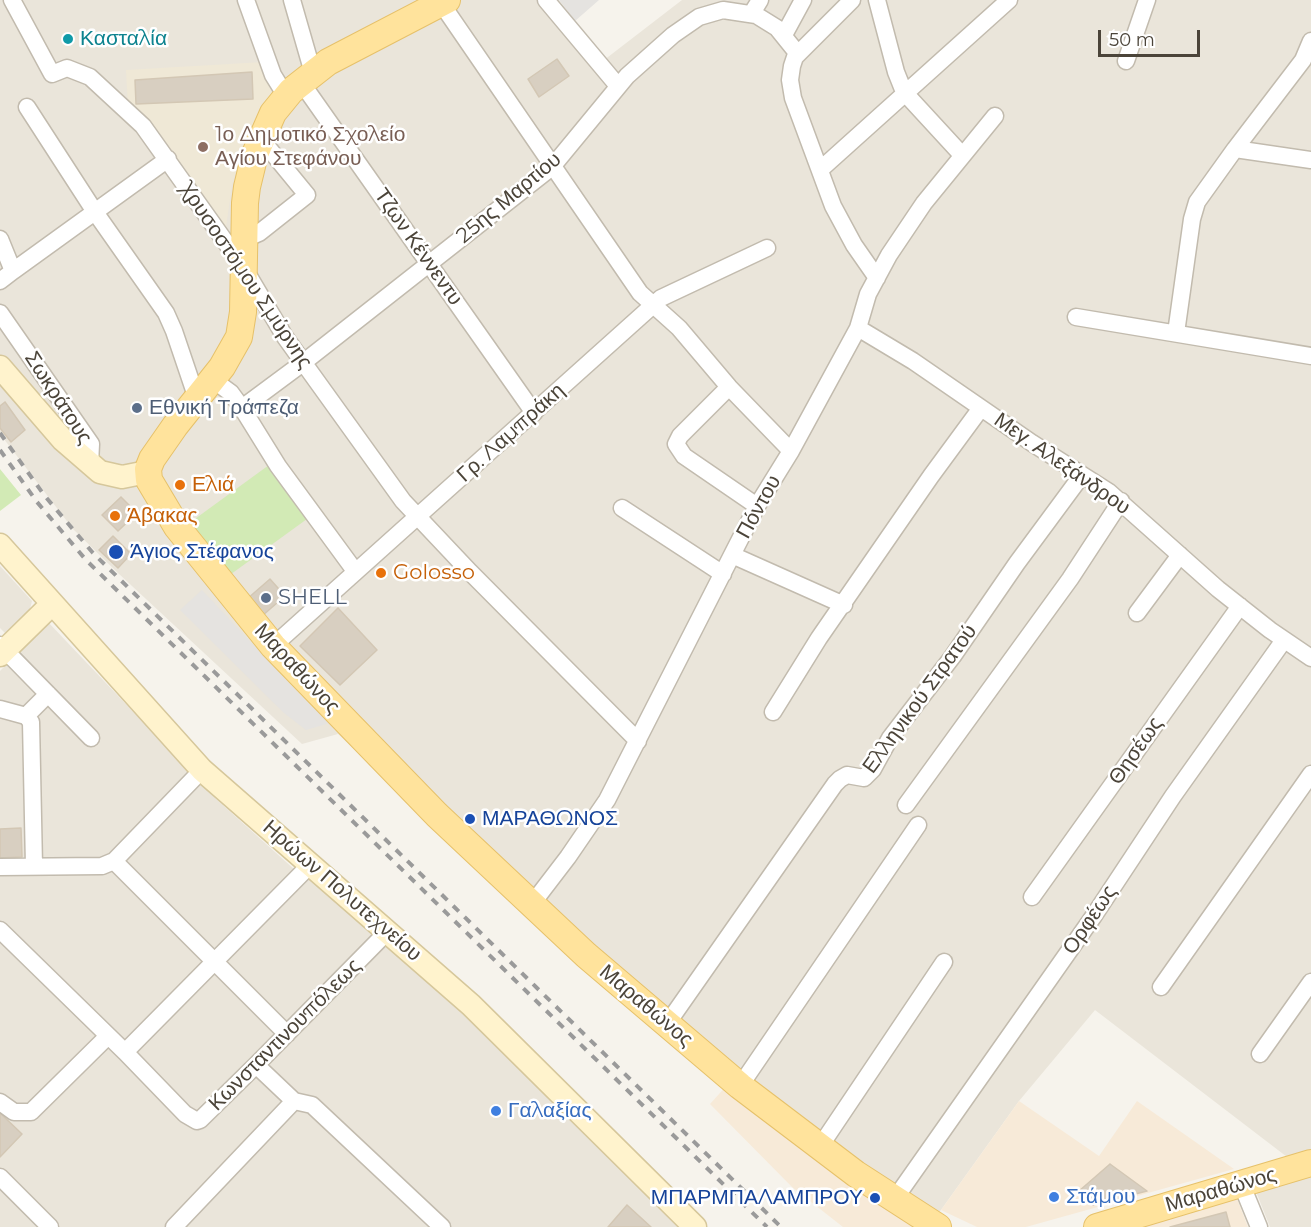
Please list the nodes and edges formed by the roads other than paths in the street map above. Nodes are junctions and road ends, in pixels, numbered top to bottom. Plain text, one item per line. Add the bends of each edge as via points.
1 (12, 0) edge
2 (246, 0) edge
3 (292, 0) edge
4 (546, 0) edge
5 (803, 0) edge
6 (852, 0) edge
7 (877, 0) edge
8 (1009, 0) edge
9 (1148, 0) edge
10 (444, 2) edge
11 (755, 6) edge
12 (784, 35) junction
13 (1311, 41) edge
14 (798, 54) junction
15 (1126, 61) dead end
16 (300, 84) junction
17 (618, 86) junction
18 (904, 92) junction
19 (27, 107) dead end
20 (995, 116) dead end
21 (261, 139) junction
22 (1235, 149) junction
23 (962, 155) junction
24 (168, 159) junction
25 (1311, 160) edge
26 (552, 167) junction
27 (821, 169) junction
28 (95, 212) junction
29 (0, 239) edge
30 (245, 239) junction
31 (767, 248) dead end
32 (429, 264) junction
33 (244, 268) junction
34 (6, 276) edge
35 (877, 278) junction
36 (654, 304) junction
37 (0, 313) edge
38 (1076, 317) dead end
39 (858, 328) junction
40 (1176, 333) junction
41 (1311, 356) edge
42 (304, 362) junction
43 (0, 367) edge
44 (729, 387) junction
45 (205, 389) junction
46 (242, 408) junction
47 (981, 408) junction
48 (534, 413) junction
49 (791, 451) junction
50 (90, 464) junction
51 (147, 472) junction
52 (1082, 475) junction
53 (1121, 501) junction
54 (757, 506) junction
55 (622, 508) dead end
56 (417, 517) junction
57 (0, 545) edge
58 (732, 555) junction
59 (1180, 555) junction
60 (355, 571) junction
61 (723, 574) junction
62 (52, 604) junction
63 (844, 605) junction
64 (1240, 606) junction
65 (1137, 613) dead end
66 (1284, 640) junction
67 (273, 646) junction
68 (2, 650) edge
69 (1311, 658) edge
70 (48, 694) junction
71 (0, 709) edge
72 (773, 712) dead end
73 (26, 716) junction
74 (91, 738) dead end
75 (638, 741) junction
76 (202, 770) junction
77 (1311, 774) edge
78 (906, 805) dead end
79 (918, 825) dead end
80 (114, 861) junction
81 (310, 864) junction
82 (34, 866) junction
83 (0, 867) edge
84 (1032, 897) dead end
85 (532, 904) junction
86 (0, 930) edge
87 (388, 931) junction
88 (214, 961) junction
89 (944, 962) dead end
90 (1311, 982) edge
91 (1161, 987) dead end
92 (667, 1024) junction
93 (287, 1034) junction
94 (108, 1036) junction
95 (125, 1052) junction
96 (1260, 1054) dead end
97 (256, 1065) junction
98 (740, 1086) junction
99 (294, 1101) junction
100 (0, 1102) edge
101 (819, 1148) junction
102 (1311, 1163) edge
103 (0, 1177) edge
104 (1241, 1183) junction
105 (894, 1200) junction
106 (50, 1227) edge
107 (174, 1227) edge
108 (442, 1227) edge
109 (695, 1227) edge
110 (938, 1227) edge
111 (1097, 1227) edge
112 (1259, 1227) edge

1 - 24 street, Χρυσοστόμου Σμύρνης via 52,74 66,68 90,77 143,126
2 - 16 street via 273,75
3 - 16 street
4 - 17 street
5 - 12 street
6 - 14 street
7 - 18 street
8 - 18 street
9 - 15 street
10 - 16 main road via 345,52
10 - 26 street
11 - 12 street, 25ης Μαρτίου
11 - 17 street, 25ης Μαρτίου via 699,17 641,62
12 - 14 street, 25ης Μαρτίου
13 - 22 street via 1303,60
14 - 27 street via 792,66 791,87
16 - 21 main road via 273,113
16 - 32 street, Τζων Κέννεντυ
17 - 26 street, 25ης Μαρτίου
18 - 23 street
18 - 27 street
19 - 28 street
20 - 23 street, Πόντου
21 - 30 main road via 247,187
21 - 30 street via 307,195 259,233
22 - 25 street
22 - 40 street via 1193,213
23 - 35 street, Πόντου via 900,237
24 - 28 street
24 - 33 street, Χρυσοστόμου Σμύρνης
26 - 32 street, 25ης Μαρτίου
26 - 36 street via 640,293
27 - 35 street via 838,217
28 - 34 street
28 - 45 street via 166,313
29 - 34 street
30 - 33 main road
31 - 36 street, Γρ. Λαμπράκη
32 - 42 street, 25ης Μαρτίου
32 - 48 street, Τζων Κέννεντυ
33 - 42 street, Χρυσοστόμου Σμύρνης
33 - 45 main road via 239,337
35 - 39 street, Πόντου
36 - 44 street
36 - 48 street, Γρ. Λαμπράκη
37 - 50 street, Σωκράτους via 91,444
38 - 40 street
39 - 47 street, Μεγ. Αλεξάνδρου
39 - 49 street, Πόντου
40 - 41 street
42 - 46 street, 25ης Μαρτίου
42 - 56 street, Χρυσοστόμου Σμύρνης
43 - 50 street via 63,440
44 - 49 street
44 - 54 street via 676,444 684,456
45 - 46 street via 231,393
45 - 51 main road via 152,459
46 - 60 street via 278,466
47 - 52 street, Μεγ. Αλεξάνδρου
47 - 63 street
48 - 56 street, Γρ. Λαμπράκη
49 - 54 street, Πόντου
50 - 51 street, Σωκράτους via 115,476
51 - 67 main road, Μαραθώνος via 177,527
52 - 53 street, Μεγ. Αλεξάνδρου
52 - 92 street, Ελληνικού Στρατού via 890,738 873,769 864,778 847,775 835,784
53 - 59 street, Μεγ. Αλεξάνδρου
53 - 78 street via 1076,570
54 - 58 street, Πόντου
55 - 61 street
56 - 60 street, Γρ. Λαμπράκη
56 - 75 street, Χρυσοστόμου Σμύρνης
57 - 62 street, Ηρώων Πολυτεχνείου
58 - 61 street, Πόντου
58 - 63 street
59 - 64 street, Μεγ. Αλεξάνδρου
59 - 65 street
60 - 67 street, Γρ. Λαμπράκη
61 - 75 street, Πόντου
62 - 68 street
62 - 76 street, Ηρώων Πολυτεχνείου
63 - 72 street
64 - 66 street, Μεγ. Αλεξάνδρου
64 - 84 street, Θησέως
66 - 69 street, Μεγ. Αλεξάνδρου
66 - 105 street, Ορφέως
67 - 85 main road, Μαραθώνος via 437,815
68 - 70 street
70 - 73 street
70 - 74 street
71 - 73 street
73 - 82 street via 31,722
75 - 85 street, Πόντου via 607,800
76 - 80 street
76 - 81 street, Ηρώων Πολυτεχνείου
77 - 91 street
79 - 98 street
80 - 82 street via 102,866
80 - 88 street
81 - 87 street, Ηρώων Πολυτεχνείου
81 - 88 street
82 - 83 street
85 - 92 main road, Μαραθώνος
86 - 94 street, Κωνσταντινουπόλεως
87 - 93 street, Κωνσταντινουπόλεως
87 - 109 street, Ηρώων Πολυτεχνείου via 471,1005
88 - 93 street
88 - 95 street
89 - 101 street
90 - 96 street
92 - 98 main road, Μαραθώνος
93 - 97 street, Κωνσταντινουπόλεως
94 - 95 street, Κωνσταντινουπόλεως
94 - 100 street via 31,1112 14,1112
95 - 97 street, Κωνσταντινουπόλεως via 185,1114 197,1121
97 - 99 street
98 - 101 main road, Μαραθώνος
99 - 107 street
99 - 108 street via 312,1105
101 - 105 main road, Μαραθώνος
102 - 104 main road, Μαραθώνος
103 - 106 street
104 - 111 main road, Μαραθώνος
104 - 112 street
105 - 110 main road, Μαραθώνος

